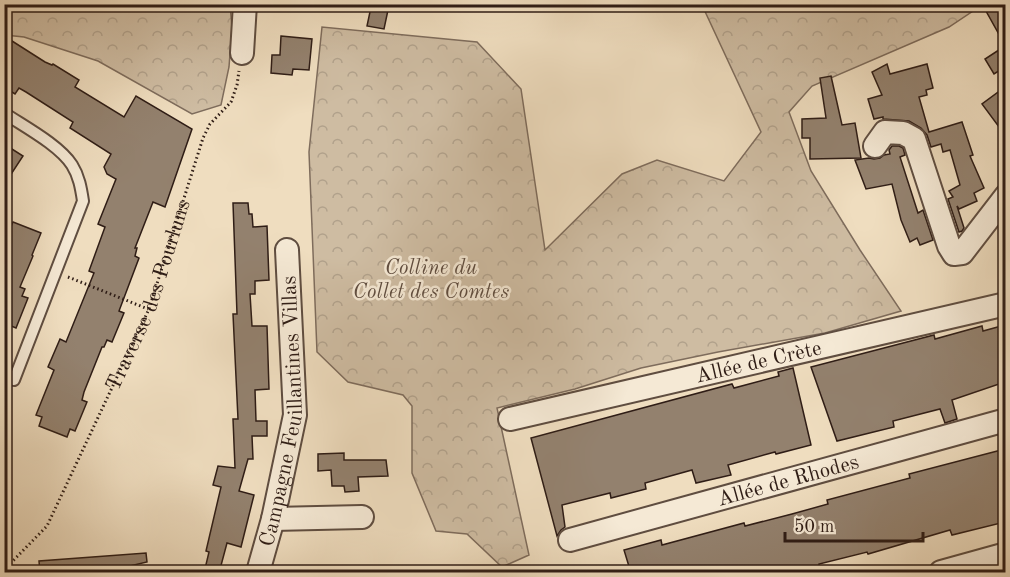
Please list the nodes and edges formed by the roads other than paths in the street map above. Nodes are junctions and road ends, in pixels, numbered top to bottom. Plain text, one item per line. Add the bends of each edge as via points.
1 (245, 4) edge
2 (242, 53) road end
3 (4, 113) edge
4 (874, 146) dead end
5 (1005, 196) edge
6 (287, 250) dead end
7 (1005, 304) edge
8 (14, 380) dead end
9 (510, 419) dead end
10 (1005, 420) edge
11 (362, 517) dead end
12 (273, 519) junction
13 (570, 540) dead end
14 (1005, 554) edge
15 (258, 573) edge
16 (941, 573) edge

1 - 2 street
3 - 8 lane via 56,147 71,164 83,201
4 - 5 street via 885,132 903,132 914,139 954,254 962,253
6 - 12 street, Campagne Feuillantines Villas via 295,415
7 - 9 street, Allée de Crète
10 - 13 street, Allée de Rhodes
11 - 12 street
12 - 15 street, Campagne Feuillantines Villas
14 - 16 street

